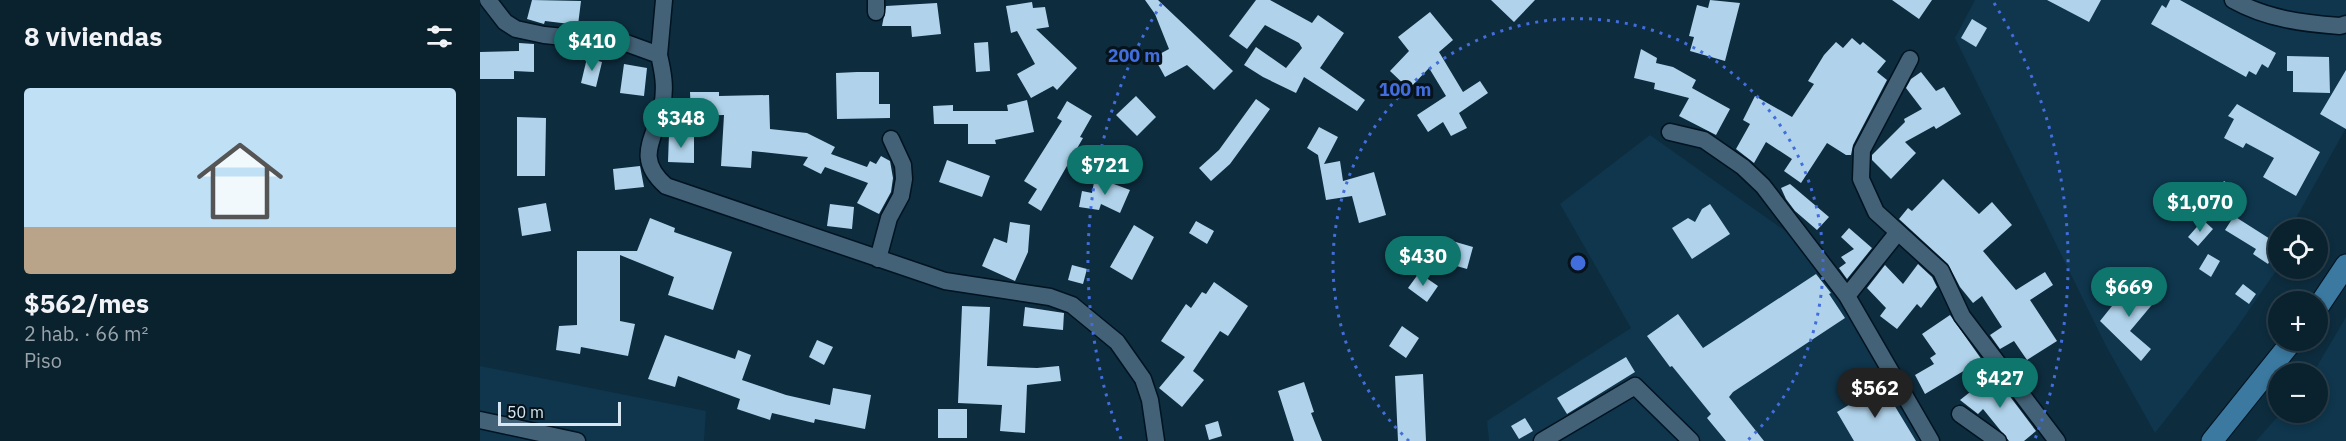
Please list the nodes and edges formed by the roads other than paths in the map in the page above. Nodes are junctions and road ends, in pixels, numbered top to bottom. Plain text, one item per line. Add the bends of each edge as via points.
1 (488, 0) edge
2 (664, 0) edge
3 (2234, 0) edge
4 (2346, 24) edge
5 (659, 55) junction
6 (1910, 58) dead end
7 (1670, 132) dead end
8 (891, 139) dead end
9 (1898, 232) junction
10 (878, 259) junction
11 (2346, 265) edge
12 (2328, 292) edge
13 (1847, 296) junction
14 (2284, 351) edge
15 (1960, 414) dead end
16 (480, 420) edge
17 (577, 441) edge
18 (1156, 441) edge
19 (1542, 441) edge
20 (1691, 441) edge
21 (1931, 441) edge
22 (1998, 441) edge
23 (2057, 441) edge
24 (2212, 441) edge

1 - 5 street via 505,22 516,29 626,43
2 - 5 street
3 - 4 street via 2297,23
5 - 10 street via 664,86 662,107 650,135 648,154 660,181
6 - 9 street via 1862,150 1862,179 1876,212
7 - 13 street via 1704,140 1743,167 1786,214
8 - 10 street via 903,165 904,178
9 - 13 street
9 - 23 street via 1941,271 1962,316
10 - 18 street via 960,285 1050,297 1072,305 1117,342 1143,379
11 - 12 main road
13 - 21 street
14 - 24 main road
15 - 22 street
16 - 17 street
19 - 20 street via 1635,386

